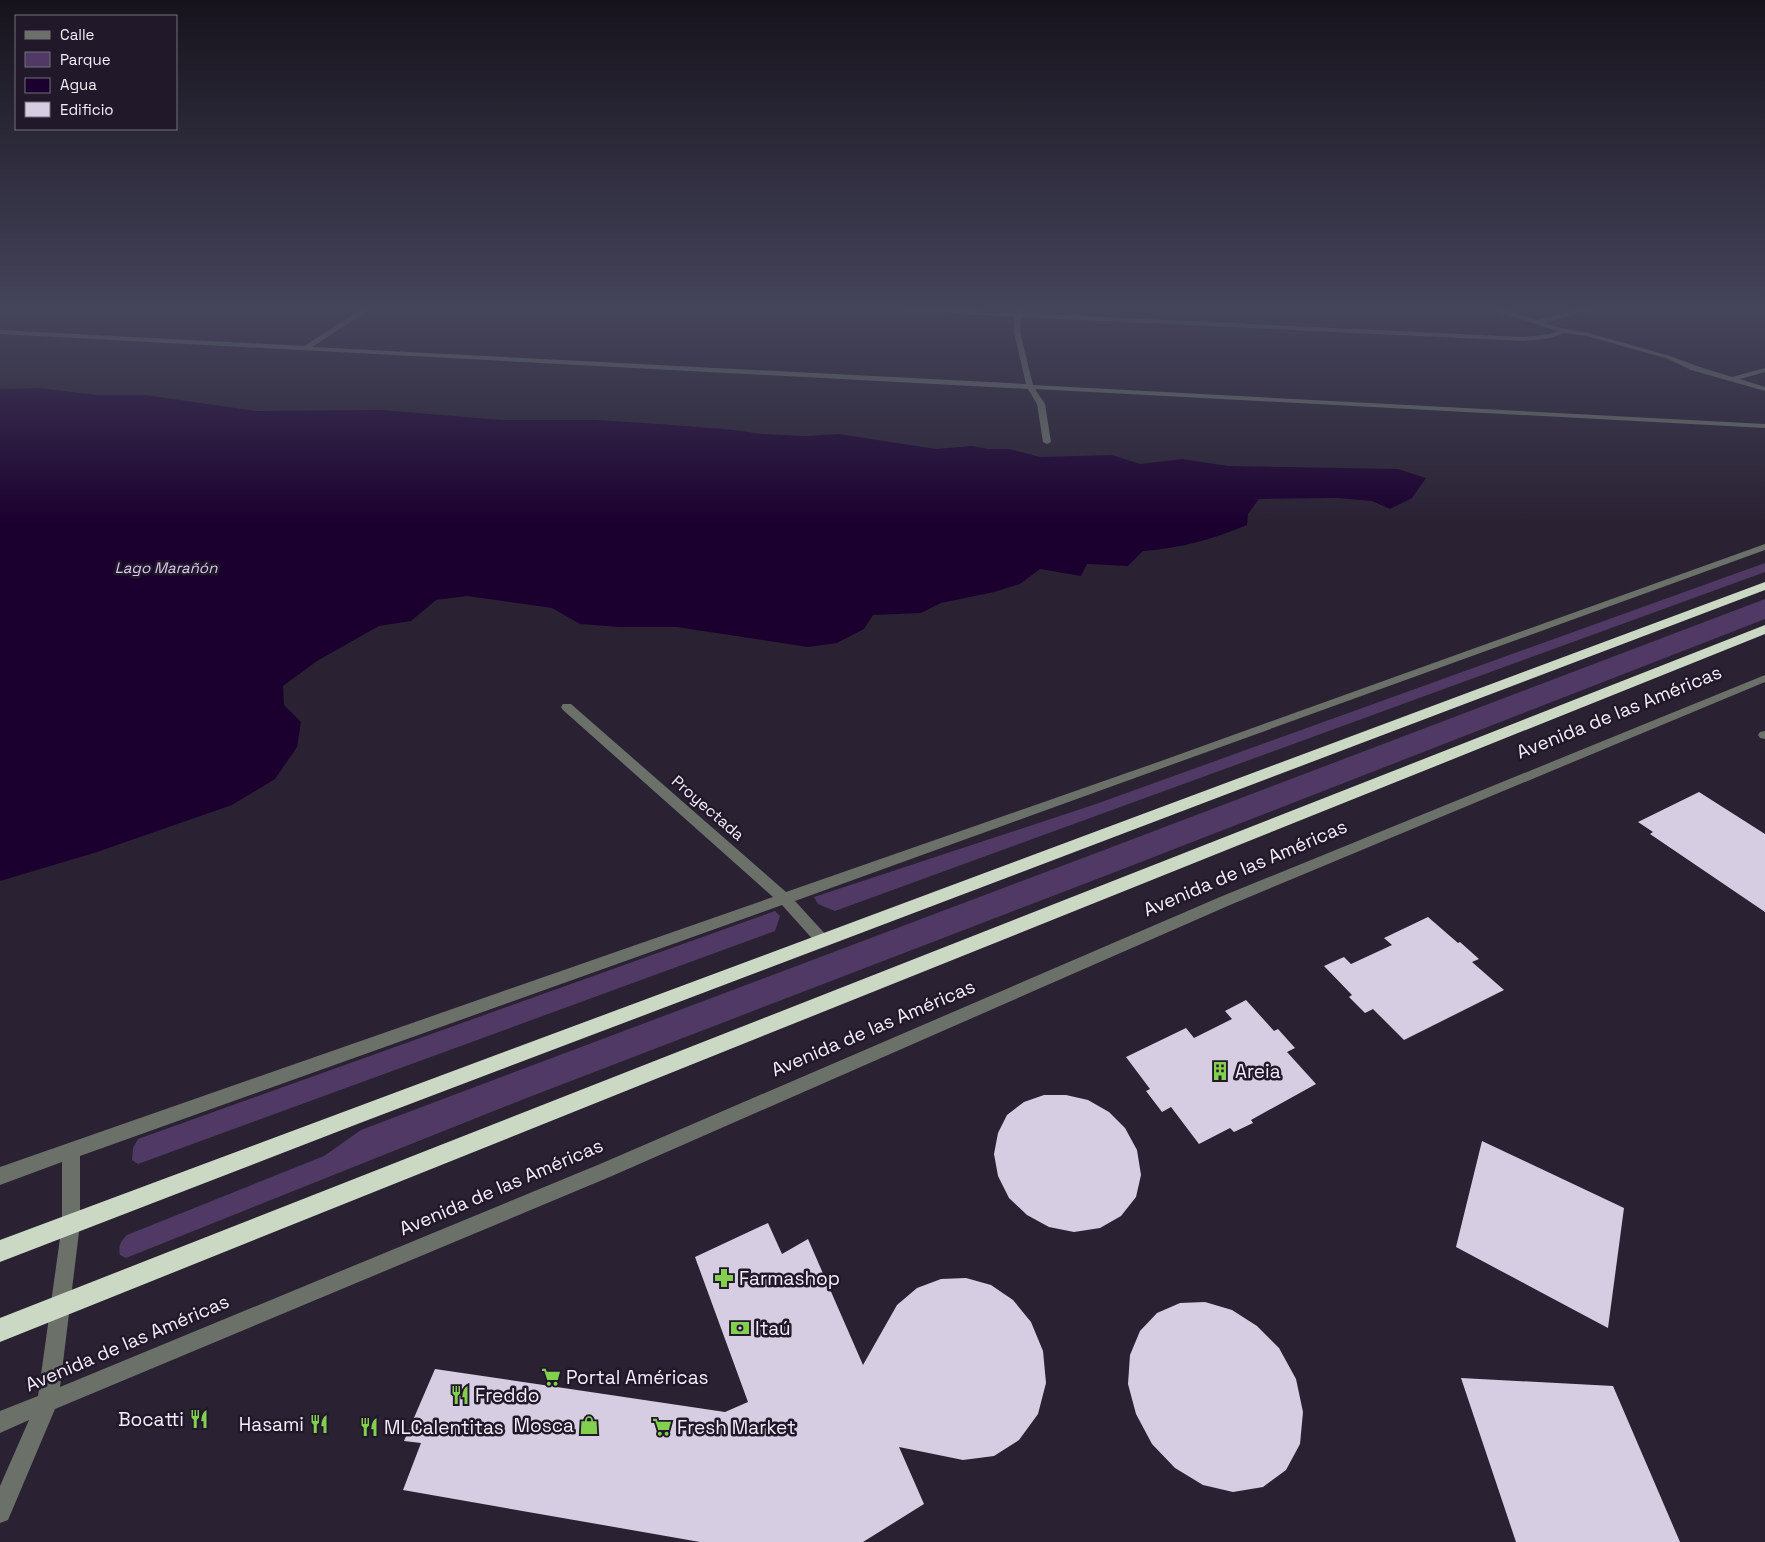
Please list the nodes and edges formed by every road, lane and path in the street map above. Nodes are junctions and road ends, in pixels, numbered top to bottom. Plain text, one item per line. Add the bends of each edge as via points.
1 (899, 380) edge
2 (1028, 380) edge
3 (1735, 380) edge
4 (1030, 387) junction
5 (1765, 389) edge
6 (1765, 426) edge
7 (1047, 442) dead end
8 (1765, 547) edge
9 (1765, 586) edge
10 (1765, 629) edge
11 (1762, 681) edge
12 (567, 707) dead end
13 (785, 899) junction
14 (822, 940) junction
15 (71, 1152) junction
16 (0, 1176) edge
17 (71, 1224) junction
18 (0, 1251) edge
19 (61, 1306) junction
20 (0, 1330) edge
21 (48, 1402) junction
22 (0, 1422) edge
23 (0, 1512) edge

1 - 4 street
2 - 4 street
3 - 5 street
4 - 6 street
4 - 7 street via 1041,404
8 - 13 street
9 - 14 highway
10 - 19 highway, Avenida de las Américas
11 - 21 street, Avenida de las Américas via 1225,901 606,1170
12 - 13 street, Proyectada
13 - 14 street, Proyectada
13 - 15 street
14 - 17 highway
15 - 16 street
15 - 17 street
17 - 18 highway
17 - 19 street
19 - 20 highway, Avenida de las Américas
19 - 21 street
21 - 22 street, Avenida de las Américas
21 - 23 street

